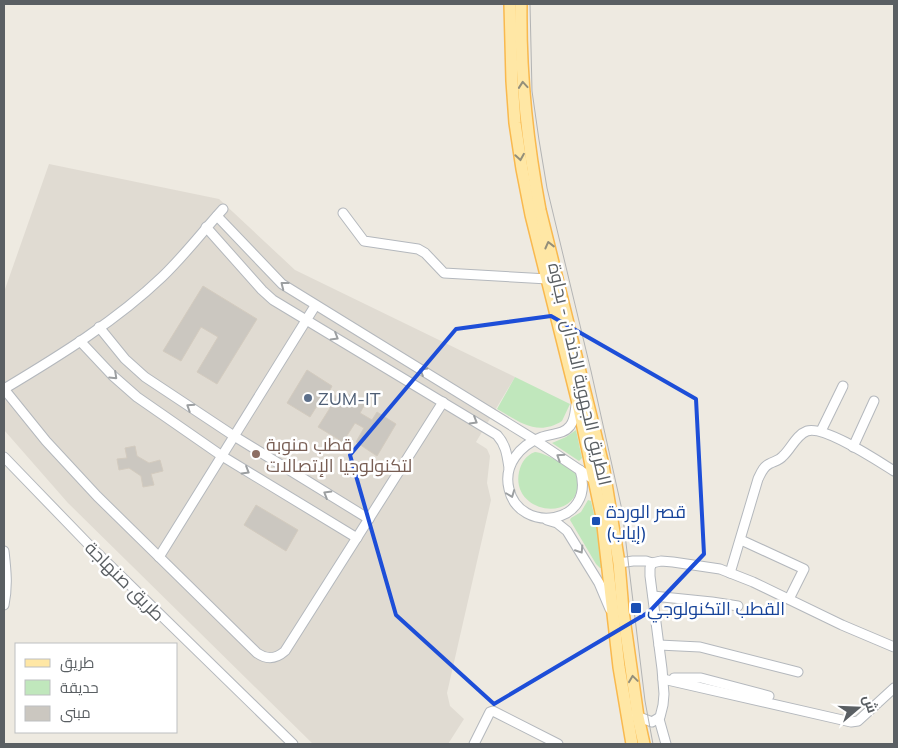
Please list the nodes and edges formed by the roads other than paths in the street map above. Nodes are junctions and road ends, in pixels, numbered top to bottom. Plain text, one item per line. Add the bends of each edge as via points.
1 (510, 4) edge
2 (521, 4) edge
3 (343, 213) dead end
4 (206, 227) junction
5 (548, 279) junction
6 (315, 306) junction
7 (307, 320) junction
8 (99, 327) junction
9 (80, 341) junction
10 (843, 386) dead end
11 (4, 389) edge
12 (577, 399) junction
13 (874, 400) dead end
14 (443, 402) junction
15 (821, 431) junction
16 (234, 436) junction
17 (535, 440) junction
18 (853, 447) junction
19 (222, 456) junction
20 (4, 457) edge
21 (603, 465) junction
22 (509, 468) junction
23 (580, 470) junction
24 (894, 471) edge
25 (595, 480) junction
26 (583, 494) junction
27 (609, 500) junction
28 (369, 519) junction
29 (545, 519) junction
30 (357, 538) junction
31 (741, 540) junction
32 (4, 550) edge
33 (159, 557) junction
34 (614, 564) junction
35 (652, 564) junction
36 (730, 573) junction
37 (653, 596) junction
38 (789, 599) junction
39 (4, 605) edge
40 (738, 606) dead end
41 (612, 614) junction
42 (659, 645) junction
43 (894, 647) edge
44 (798, 672) dead end
45 (665, 679) junction
46 (894, 688) edge
47 (768, 696) dead end
48 (623, 698) junction
49 (638, 717) junction
50 (659, 719) junction
51 (292, 744) edge
52 (474, 744) edge
53 (558, 744) edge
54 (632, 744) edge
55 (644, 744) edge
56 (666, 744) edge

1 -> 5 main road, الطريق الجهوية الدندان - بجاوة via 515,123
21 -> 2 main road, الطريق الجهوية الدندان - بجاوة via 532,167 522,80
3 - 5 street via 364,241 418,249 444,273
6 -> 4 street via 282,284 220,212
4 - 7 street via 262,290
4 - 8 street via 163,276
5 - 12 main road, الطريق الجهوية الدندان - بجاوة
6 - 7 street
17 -> 6 street
7 -> 14 street
7 - 16 street
8 - 9 street
16 -> 8 street via 145,378
9 - 11 street
9 -> 19 street via 137,397
10 - 15 street
11 - 33 street via 46,441
12 - 17 street via 572,425
12 - 25 main road, الطريق الجهوية الدندان - بجاوة
13 - 18 street
14 -> 22 street via 497,435 507,451
14 - 28 street
15 - 18 street
15 - 31 street via 808,430 780,460 763,469
16 - 19 street
28 -> 16 street
17 - 22 street via 522,448
23 -> 17 street
18 - 24 street
19 -> 30 street
19 - 33 street
20 - 51 street, طريق صنهاجة
21 - 25 street
21 - 27 main road, الطريق الجهوية الدندان - بجاوة
22 -> 29 street via 507,480 514,502 523,511
23 - 25 street
23 - 26 street
25 - 26 street
25 - 27 street
25 - 34 main road, الطريق الجهوية الدندان - بجاوة
26 - 29 street via 568,512
27 - 34 main road, الطريق الجهوية الدندان - بجاوة
28 - 30 street
29 -> 41 street via 567,531 599,583
30 - 33 street via 285,651 273,658 257,653
31 - 36 street
31 - 38 street via 804,569
32 - 39 street via 7,593
34 - 35 street via 646,561
34 - 41 main road, الطريق الجهوية الدندان - بجاوة
49 -> 34 main road, الطريق الجهوية الدندان - بجاوة
35 - 36 street via 672,562
35 - 37 street
36 - 38 street
37 - 40 street
37 - 42 street
38 - 43 street
41 - 48 main road, الطريق الجهوية الدندان - بجاوة
42 - 44 street via 700,647
42 - 45 street
45 - 46 street via 851,722 858,720
45 - 47 street via 701,678
45 - 50 street
48 - 49 street via 632,714
48 - 54 main road, الطريق الجهوية الدندان - بجاوة
49 - 50 street via 650,722
49 - 55 main road, الطريق الجهوية الدندان - بجاوة
50 - 56 street
52 - 53 street via 493,711

